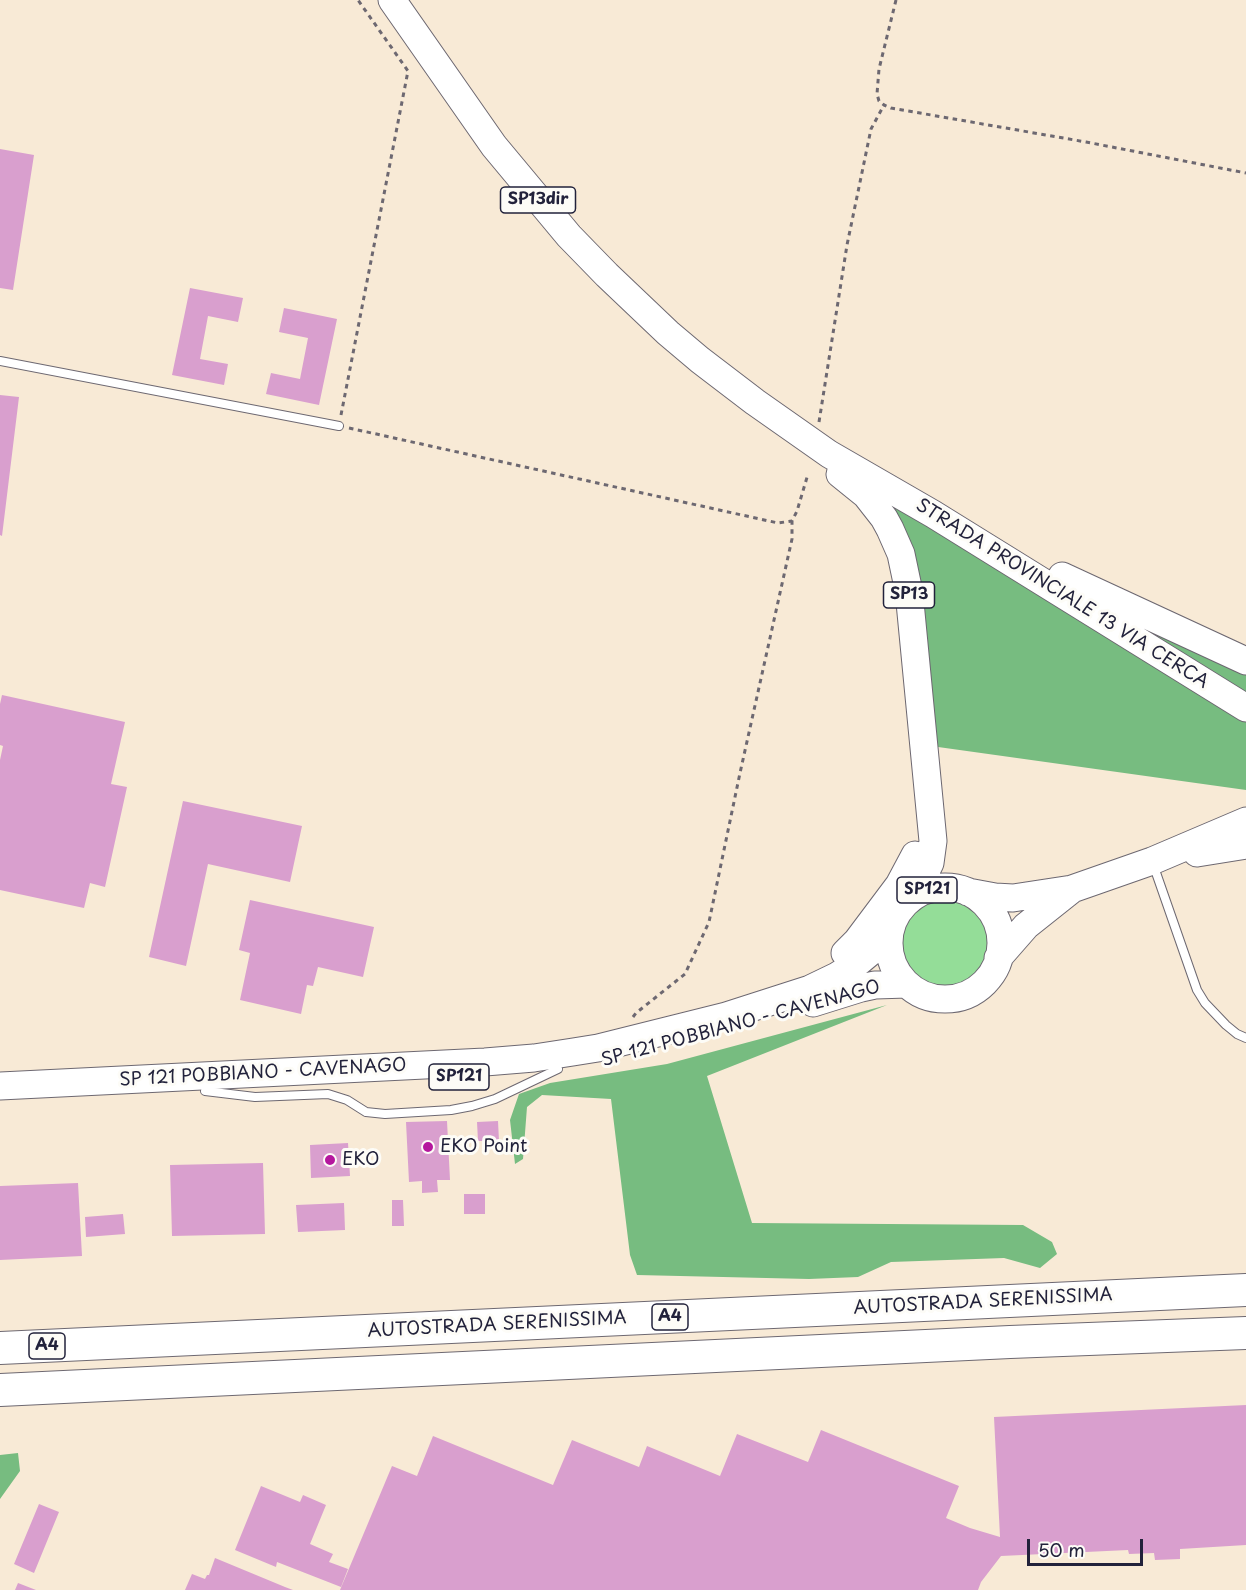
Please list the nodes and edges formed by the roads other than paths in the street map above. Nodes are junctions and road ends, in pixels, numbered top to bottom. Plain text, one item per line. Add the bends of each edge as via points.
1 (392, 0) edge
2 (0, 361) edge
3 (716, 372) junction
4 (339, 426) road end
5 (878, 482) junction
6 (1246, 661) edge
7 (1246, 708) edge
8 (923, 747) junction
9 (1246, 821) edge
10 (1246, 845) edge
11 (1152, 861) junction
12 (1072, 889) junction
13 (963, 891) junction
14 (913, 897) junction
15 (891, 928) junction
16 (998, 958) junction
17 (907, 984) junction
18 (700, 1023) junction
19 (1246, 1038) edge
20 (0, 1086) edge
21 (0, 1101) edge
22 (1246, 1290) edge
23 (0, 1331) edge
24 (1246, 1333) edge
25 (1010, 1342) junction
26 (94, 1343) junction
27 (0, 1348) edge
28 (1246, 1352) edge
29 (0, 1390) edge

1 - 3 main road, SP13dir via 494,146 569,236 668,333
2 - 4 lane
3 - 5 main road, SP13dir via 829,454
3 - 8 main road, SP13 via 751,414 859,488 890,529 901,554 909,592
5 - 6 main road via 929,504 1065,578
5 - 7 main road, STRADA PROVINCIALE 13 VIA CERCA
8 - 14 main road, SP13 via 932,848
8 - 18 main road, SP13 via 921,830 915,855 899,885 857,940 819,972
9 - 11 main road, SP 121 POBBIANO - CAVENAGO / SP121
10 - 11 main road
11 - 12 main road, SP 121 POBBIANO - CAVENAGO / SP121
11 - 19 lane via 1197,990 1216,1015
12 - 13 main road, SP 121 POBBIANO - CAVENAGO / SP121 via 1013,898
12 - 16 main road, SP 121 POBBIANO - CAVENAGO / SP121 via 1026,926
13 - 14 main road, SP 121 POBBIANO - CAVENAGO / SP121 via 936,888
13 - 16 main road, SP121 via 981,901 994,917 1000,936
14 - 15 main road, SP 121 POBBIANO - CAVENAGO / SP121 via 900,910
15 - 17 main road, SP 121 POBBIANO - CAVENAGO / SP121 via 891,960
15 - 18 main road, SP 121 POBBIANO - CAVENAGO / SP121 via 868,954 828,981
16 - 17 main road, SP 121 POBBIANO - CAVENAGO / SP121 via 986,980 962,996 931,997
17 - 21 main road, SP 121 POBBIANO - CAVENAGO / SP121 via 861,988 726,1031 631,1056 558,1069
18 - 20 main road, SP 121 POBBIANO - CAVENAGO / SP121 via 547,1056 485,1062
22 - 26 highway, AUTOSTRADA SERENISSIMA / A4
23 - 26 highway
24 - 25 highway
25 - 28 highway via 1069,1357
25 - 29 highway
26 - 27 highway, AUTOSTRADA SERENISSIMA / A4

